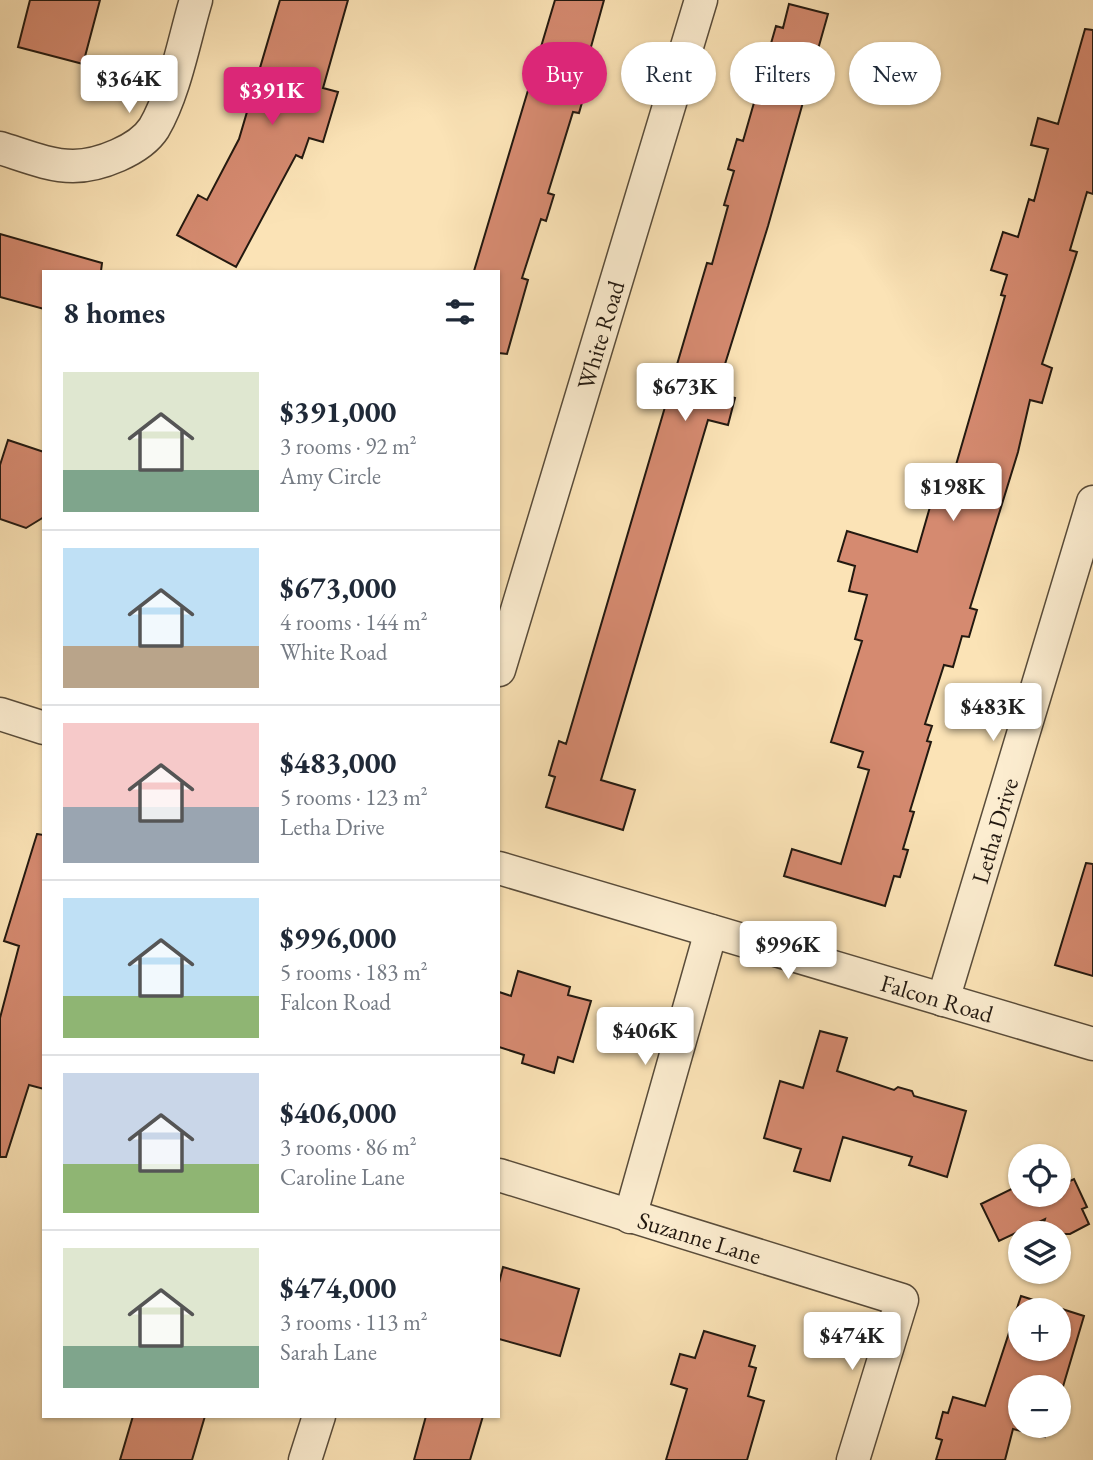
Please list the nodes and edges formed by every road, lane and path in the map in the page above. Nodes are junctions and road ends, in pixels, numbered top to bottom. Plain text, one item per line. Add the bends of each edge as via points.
1 (196, 0) edge
2 (701, 0) edge
3 (0, 148) edge
4 (1093, 502) edge
5 (500, 667) edge
6 (0, 714) edge
7 (42, 727) edge
8 (500, 868) edge
9 (711, 931) junction
10 (943, 1000) junction
11 (1093, 1044) edge
12 (500, 1175) edge
13 (630, 1217) junction
14 (318, 1418) edge
15 (305, 1460) edge
16 (853, 1460) edge

1 - 3 street via 167,101 152,130 130,149 101,162 73,166
2 - 5 street, White Road
4 - 10 street, Letha Drive
6 - 7 street
8 - 9 street, Falcon Road
9 - 10 street, Falcon Road
9 - 13 street
10 - 11 street, Falcon Road
12 - 13 street, Suzanne Lane
13 - 16 street, Suzanne Lane via 902,1300
14 - 15 street

